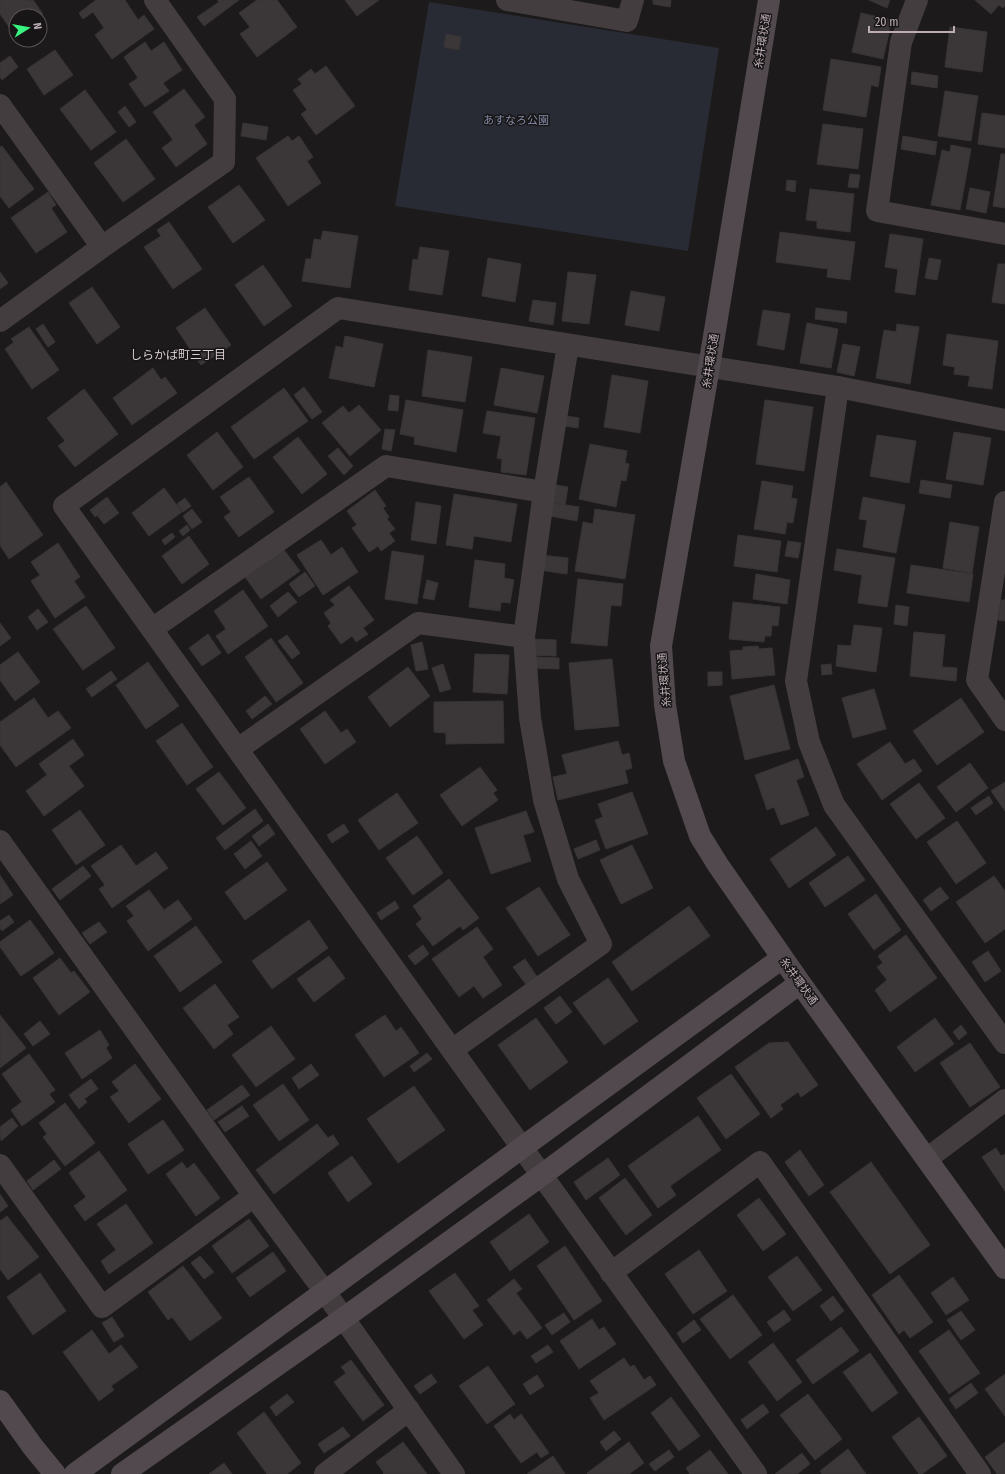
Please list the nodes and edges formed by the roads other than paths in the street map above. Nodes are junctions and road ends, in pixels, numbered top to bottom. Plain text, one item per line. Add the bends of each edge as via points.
1 (155, 0) edge
2 (507, 0) edge
3 (632, 0) edge
4 (769, 0) edge
5 (917, 0) edge
6 (0, 106) edge
7 (1005, 234) edge
8 (102, 247) junction
9 (0, 321) edge
10 (568, 345) junction
11 (709, 367) junction
12 (838, 387) junction
13 (1005, 420) edge
14 (544, 492) junction
15 (1005, 502) edge
16 (152, 629) junction
17 (524, 637) junction
18 (1005, 720) edge
19 (238, 749) junction
20 (0, 841) edge
21 (782, 958) junction
22 (800, 983) junction
23 (1005, 1043) edge
24 (452, 1050) junction
25 (1005, 1100) edge
26 (522, 1148) junction
27 (928, 1158) junction
28 (0, 1165) edge
29 (542, 1175) junction
30 (254, 1196) junction
31 (1005, 1268) edge
32 (611, 1272) junction
33 (325, 1292) junction
34 (344, 1318) junction
35 (0, 1401) edge
36 (409, 1410) junction
37 (55, 1474) edge
38 (74, 1474) edge
39 (122, 1474) edge
40 (325, 1474) edge
41 (454, 1474) edge
42 (756, 1474) edge
43 (980, 1474) edge

1 - 8 street via 225,99 224,162
2 - 3 street via 627,21
4 - 11 street, 糸井環状通
5 - 7 street via 902,42 877,211
6 - 8 street
8 - 9 street
10 - 11 street
10 - 14 street
10 - 16 street via 338,308 64,506
11 - 12 street
11 - 21 street, 糸井環状通 via 661,646 665,705 674,761 700,836
12 - 13 street
12 - 23 street via 796,681 809,742 834,805
14 - 16 street via 386,466
14 - 17 street
15 - 18 street via 977,680
16 - 19 street
17 - 19 street via 418,623
17 - 24 street via 530,718 544,800 568,879 601,944
19 - 24 street
20 - 30 street
21 - 22 street, 糸井環状通
21 - 26 street
22 - 27 street, 糸井環状通
22 - 29 street
24 - 26 street
25 - 27 street
26 - 29 street
26 - 33 street
27 - 31 street, 糸井環状通
28 - 30 street via 102,1307
29 - 32 street
29 - 34 street
30 - 33 street
32 - 42 street
32 - 43 street via 760,1162
33 - 34 street
33 - 38 street
34 - 36 street
34 - 39 street
35 - 37 street
36 - 40 street
36 - 41 street

